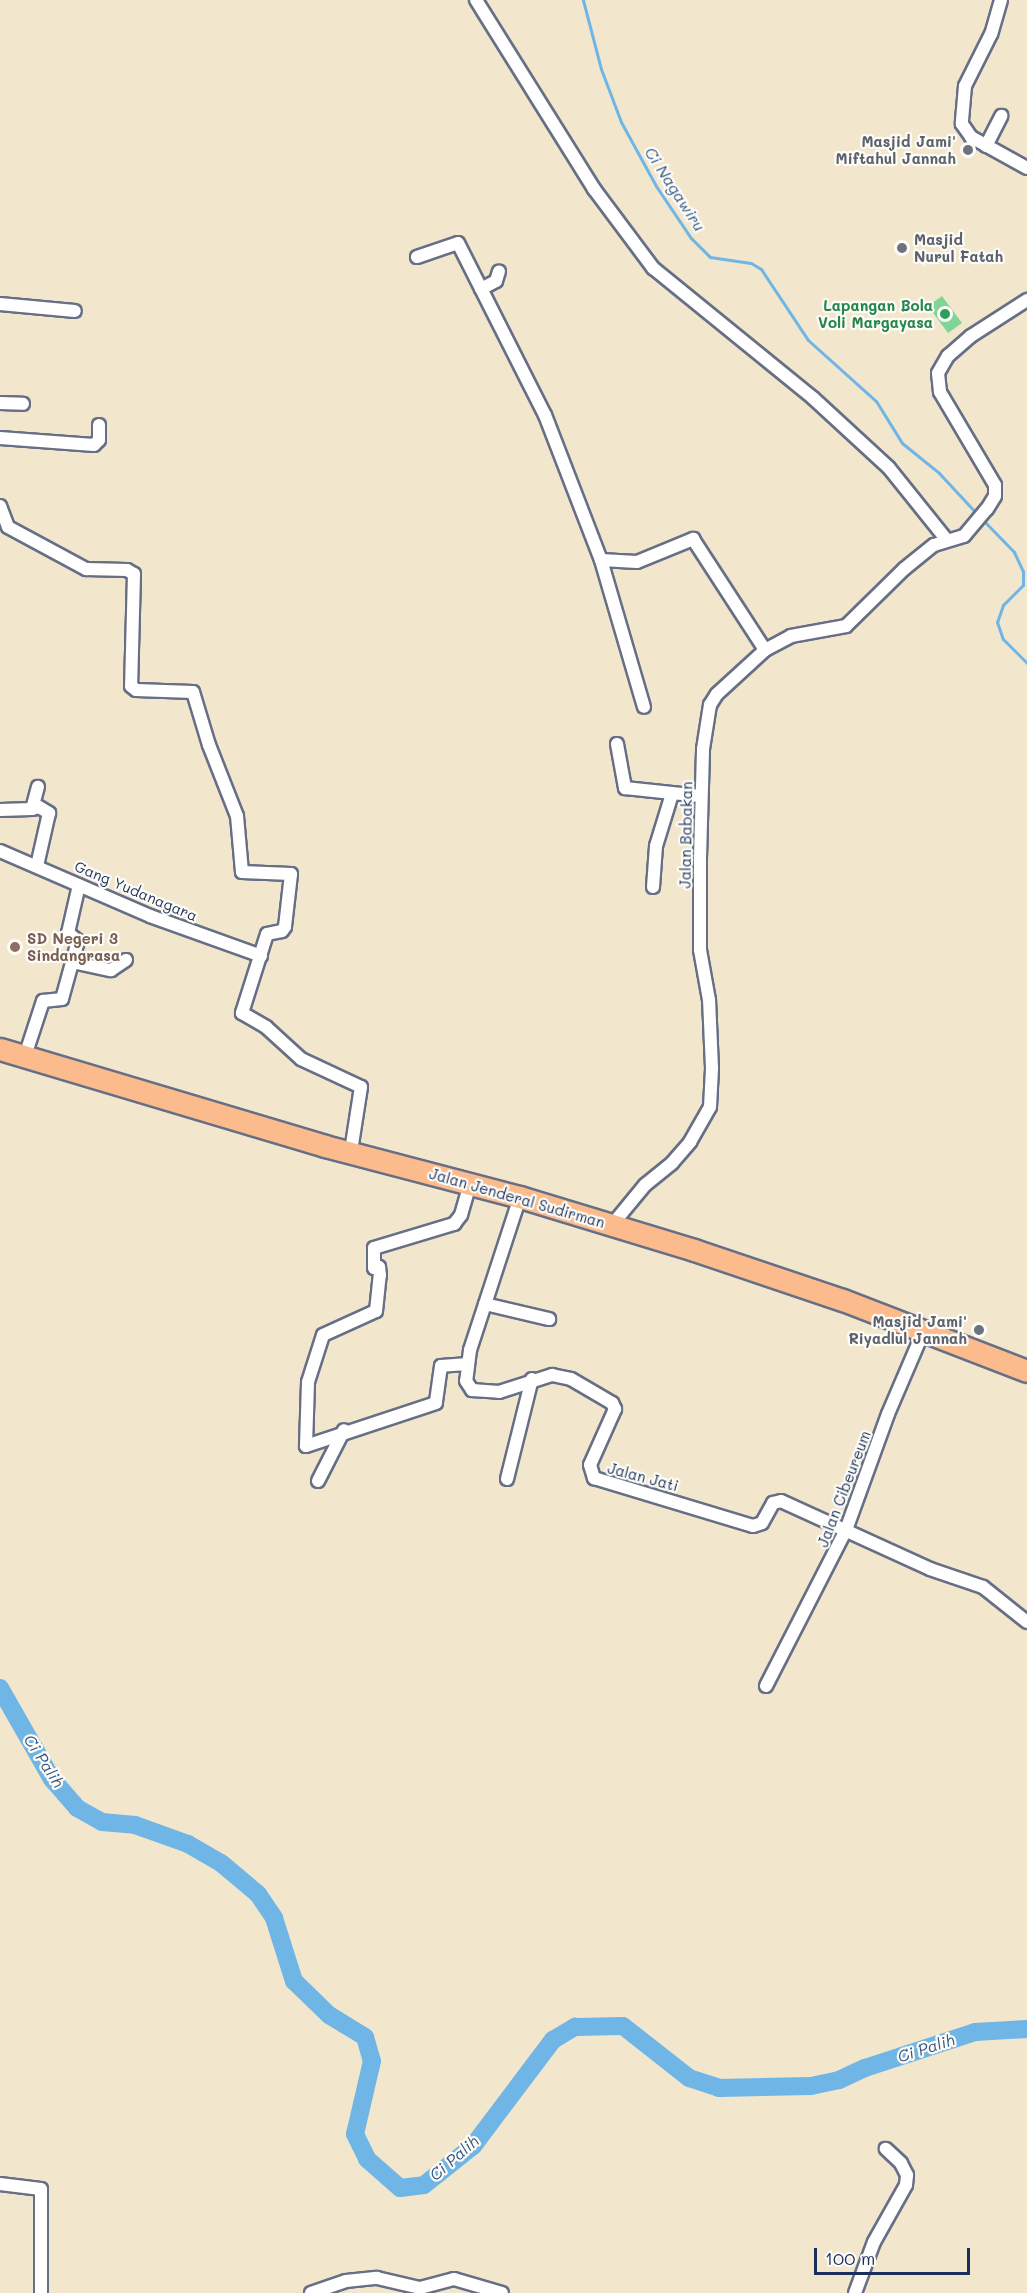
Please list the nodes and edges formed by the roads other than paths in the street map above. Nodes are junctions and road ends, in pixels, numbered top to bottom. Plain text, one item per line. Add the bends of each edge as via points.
1 (476, 0) edge
2 (1001, 0) edge
3 (1000, 116) dead end
4 (986, 147) junction
5 (1027, 168) edge
6 (417, 257) dead end
7 (499, 271) dead end
8 (481, 289) junction
9 (1027, 300) edge
10 (0, 304) edge
11 (75, 311) dead end
12 (0, 403) edge
13 (22, 404) dead end
14 (99, 425) dead end
15 (0, 438) edge
16 (0, 506) edge
17 (946, 539) junction
18 (601, 560) junction
19 (765, 650) junction
20 (644, 706) dead end
21 (616, 744) dead end
22 (38, 787) dead end
23 (672, 794) junction
24 (700, 796) junction
25 (32, 809) junction
26 (0, 810) edge
27 (0, 851) edge
28 (37, 866) junction
29 (79, 885) junction
30 (653, 887) dead end
31 (261, 956) junction
32 (126, 960) dead end
33 (72, 962) junction
34 (0, 1048) edge
35 (25, 1056) junction
36 (351, 1151) junction
37 (470, 1183) junction
38 (520, 1197) junction
39 (612, 1225) junction
40 (486, 1304) junction
41 (549, 1319) dead end
42 (924, 1330) junction
43 (468, 1364) junction
44 (1027, 1371) edge
45 (532, 1379) junction
46 (344, 1430) junction
47 (507, 1479) dead end
48 (318, 1481) dead end
49 (846, 1530) junction
50 (1027, 1622) edge
51 (766, 1686) dead end
52 (886, 2149) dead end
53 (0, 2184) edge
54 (41, 2293) edge
55 (311, 2293) edge
56 (502, 2293) edge
57 (855, 2293) edge

1 - 17 street via 594,189 653,268 813,398 889,468
2 - 4 street via 991,34 963,92 963,128
3 - 4 street
4 - 5 street
6 - 8 street via 458,243
7 - 8 street via 496,281
8 - 18 street via 545,415
9 - 17 street, Jalan Babakan via 971,336 948,356 938,373 940,392 995,485 995,496 975,523 960,538
10 - 11 street
12 - 13 street
14 - 15 street via 99,440 94,445
16 - 31 street via 8,526 86,569 127,570 134,574 133,688 193,692 208,745 237,816 242,872 291,874 285,927 267,934
17 - 19 street, Jalan Babakan via 904,568 846,626 791,636
18 - 19 street via 637,562 693,539
18 - 20 street
19 - 24 street, Jalan Babakan via 710,705
21 - 23 street via 625,788
22 - 25 street
23 - 24 street
23 - 30 street via 656,846
24 - 39 street, Jalan Babakan via 700,950 709,1000 710,1107 690,1142 645,1185
25 - 26 street
25 - 28 street via 39,807 49,813 47,837
27 - 28 street, Gang Yudanagara
28 - 29 street, Gang Yudanagara
29 - 31 street, Gang Yudanagara via 150,916
29 - 33 street via 68,933 78,941
31 - 36 street via 242,1013 266,1027 301,1059 361,1087
32 - 33 street via 111,970
33 - 35 street via 62,999 43,1001
34 - 35 highway, Jalan Jenderal Sudirman
35 - 36 highway, Jalan Jenderal Sudirman
36 - 37 highway, Jalan Jenderal Sudirman
37 - 38 highway, Jalan Jenderal Sudirman
37 - 46 street via 461,1215 454,1224 374,1248 374,1268 379,1267 380,1275 376,1311 323,1335 308,1382 306,1446
38 - 39 highway, Jalan Jenderal Sudirman
38 - 40 street
39 - 42 highway, Jalan Jenderal Sudirman via 785,1279
40 - 41 street
40 - 43 street
42 - 44 highway, Jalan Jenderal Sudirman
42 - 49 street, Jalan Cibeureum via 888,1414
43 - 45 street, Jalan Jati via 467,1386 480,1392 504,1391
43 - 46 street via 441,1366 435,1403 363,1428
45 - 47 street
45 - 49 street, Jalan Jati via 552,1375 571,1379 614,1406 611,1423 590,1466 594,1478 753,1526 762,1523 772,1503 781,1501
46 - 48 street
49 - 50 street via 930,1569 983,1587
49 - 51 street, Jalan Cibeureum
52 - 57 street via 901,2163 907,2175 906,2185 874,2242
53 - 54 street via 41,2189
55 - 56 street via 346,2281 377,2278 420,2288 454,2279

